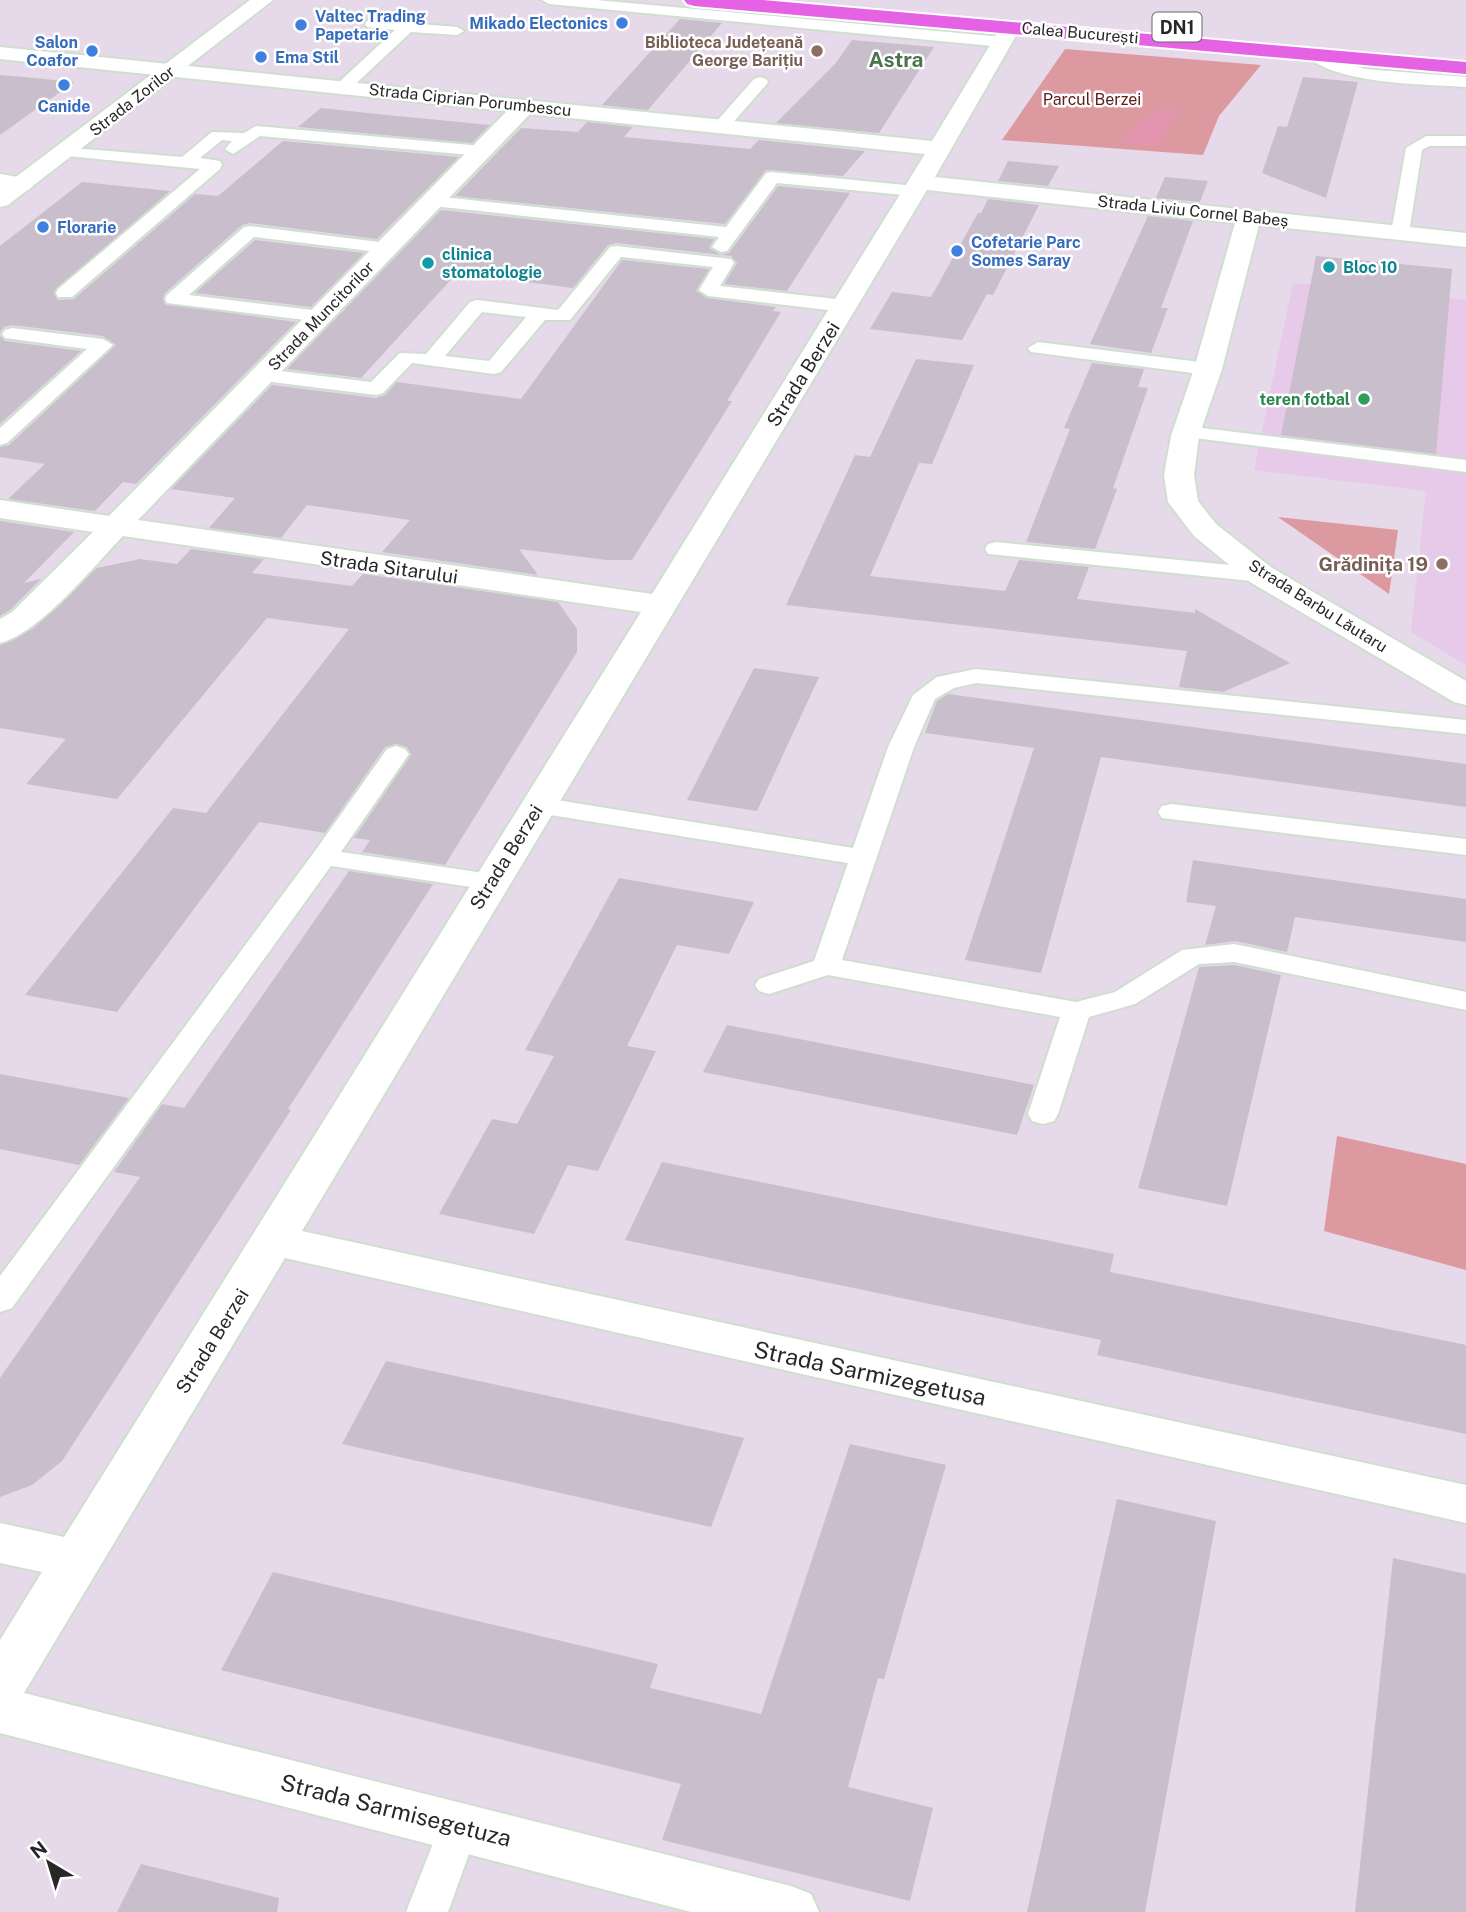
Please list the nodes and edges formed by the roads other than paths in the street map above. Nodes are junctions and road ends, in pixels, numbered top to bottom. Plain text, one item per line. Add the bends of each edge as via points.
1 (263, 0) edge
2 (549, 0) edge
3 (694, 0) edge
4 (887, 0) edge
5 (241, 9) edge
6 (372, 23) dead end
7 (407, 27) junction
8 (457, 31) dead end
9 (1007, 34) junction
10 (1466, 52) edge
11 (0, 53) edge
12 (1313, 54) junction
13 (1466, 68) edge
14 (171, 70) junction
15 (760, 82) dead end
16 (1466, 82) edge
17 (342, 88) junction
18 (526, 106) junction
19 (722, 125) junction
20 (247, 138) junction
21 (1466, 141) edge
22 (940, 149) junction
23 (67, 151) junction
24 (482, 152) junction
25 (186, 162) junction
26 (214, 165) junction
27 (11, 183) edge
28 (918, 186) junction
29 (0, 201) edge
30 (433, 201) junction
31 (1249, 216) junction
32 (636, 223) junction
33 (731, 233) junction
34 (1400, 233) junction
35 (1466, 240) edge
36 (387, 248) junction
37 (616, 251) junction
38 (711, 261) junction
39 (65, 293) dead end
40 (845, 306) junction
41 (540, 313) junction
42 (322, 316) junction
43 (12, 334) dead end
44 (1038, 348) dead end
45 (431, 360) junction
46 (1208, 369) junction
47 (264, 375) junction
48 (1186, 432) junction
49 (0, 439) edge
50 (1466, 466) edge
51 (0, 509) edge
52 (116, 527) junction
53 (996, 549) dead end
54 (1261, 575) junction
55 (662, 604) junction
56 (0, 633) edge
57 (1466, 695) edge
58 (1466, 727) edge
59 (396, 754) dead end
60 (538, 805) junction
61 (1171, 812) dead end
62 (1466, 847) edge
63 (324, 857) junction
64 (861, 857) junction
65 (491, 882) junction
66 (825, 966) junction
67 (769, 985) dead end
68 (1466, 1001) edge
69 (1076, 1011) junction
70 (1043, 1114) dead end
71 (274, 1240) junction
72 (0, 1300) edge
73 (1466, 1504) edge
74 (0, 1543) edge
75 (77, 1560) junction
76 (0, 1686) edge
77 (0, 1710) edge
78 (459, 1826) junction
79 (427, 1912) edge
80 (791, 1912) edge

1 - 5 street, Strada Zorilor
2 - 9 lane
3 - 9 main road, Calea București / DN1
4 - 10 main road, Calea București / DN1
5 - 14 street, Strada Zorilor
6 - 7 lane
7 - 8 lane
7 - 17 lane
9 - 12 main road, Calea București / DN1
9 - 22 street, Strada Berzei
11 - 14 street, Strada Ciprian Porumbescu
12 - 13 main road, Calea București / DN1
12 - 16 lane via 1350,71
14 - 17 street, Strada Ciprian Porumbescu
14 - 23 street, Strada Zorilor
15 - 19 lane
17 - 18 street, Strada Ciprian Porumbescu
18 - 19 street, Strada Ciprian Porumbescu
18 - 24 street, Strada Muncitorilor
19 - 22 street, Strada Ciprian Porumbescu
20 - 24 lane via 256,131
20 - 25 lane via 218,135
20 - 26 lane
21 - 34 lane via 1426,141 1414,148
22 - 28 street, Strada Berzei
23 - 25 lane
23 - 27 street, Strada Zorilor
24 - 30 street, Strada Muncitorilor
25 - 26 lane
26 - 39 lane
27 - 29 street, Strada Zorilor
28 - 31 street, Strada Liviu Cornel Babeș
28 - 33 lane via 772,177
28 - 40 street, Strada Berzei
30 - 32 lane
30 - 36 street, Strada Muncitorilor
31 - 34 street, Strada Liviu Cornel Babeș
31 - 46 street, Strada Barbu Lăutaru
32 - 33 lane
32 - 37 lane
33 - 38 lane
34 - 35 street, Strada Liviu Cornel Babeș
36 - 42 street, Strada Muncitorilor
36 - 42 lane via 250,231 174,299
37 - 38 lane
37 - 41 lane via 564,316
38 - 40 lane via 724,262 708,290
40 - 55 street, Strada Berzei
41 - 45 lane via 477,306
41 - 45 lane via 494,368
42 - 47 street, Strada Muncitorilor
43 - 49 lane via 103,345
44 - 46 lane
45 - 47 lane via 407,357 376,389
46 - 48 street, Strada Barbu Lăutaru
47 - 52 street, Strada Muncitorilor
48 - 50 lane
48 - 54 street, Strada Barbu Lăutaru via 1179,475 1183,502 1205,530
51 - 52 street, Strada Sitarului
52 - 55 street, Strada Sitarului
52 - 56 street via 23,619
53 - 54 lane
54 - 57 street, Strada Barbu Lăutaru
55 - 60 street, Strada Berzei
58 - 64 lane via 976,676 946,682 925,695
59 - 63 lane
60 - 64 lane
60 - 65 street, Strada Berzei
61 - 62 lane
63 - 65 lane
63 - 72 lane
64 - 66 lane
65 - 71 street, Strada Berzei
66 - 67 lane
66 - 69 lane
68 - 69 lane via 1234,953 1192,956 1125,998
69 - 70 lane
71 - 73 street, Strada Sarmizegetusa
71 - 75 street, Strada Berzei
74 - 75 street
75 - 76 street, Strada Berzei
77 - 78 street, Strada Sarmisegetuza
78 - 79 lane
78 - 80 street, Strada Sarmisegetuza

